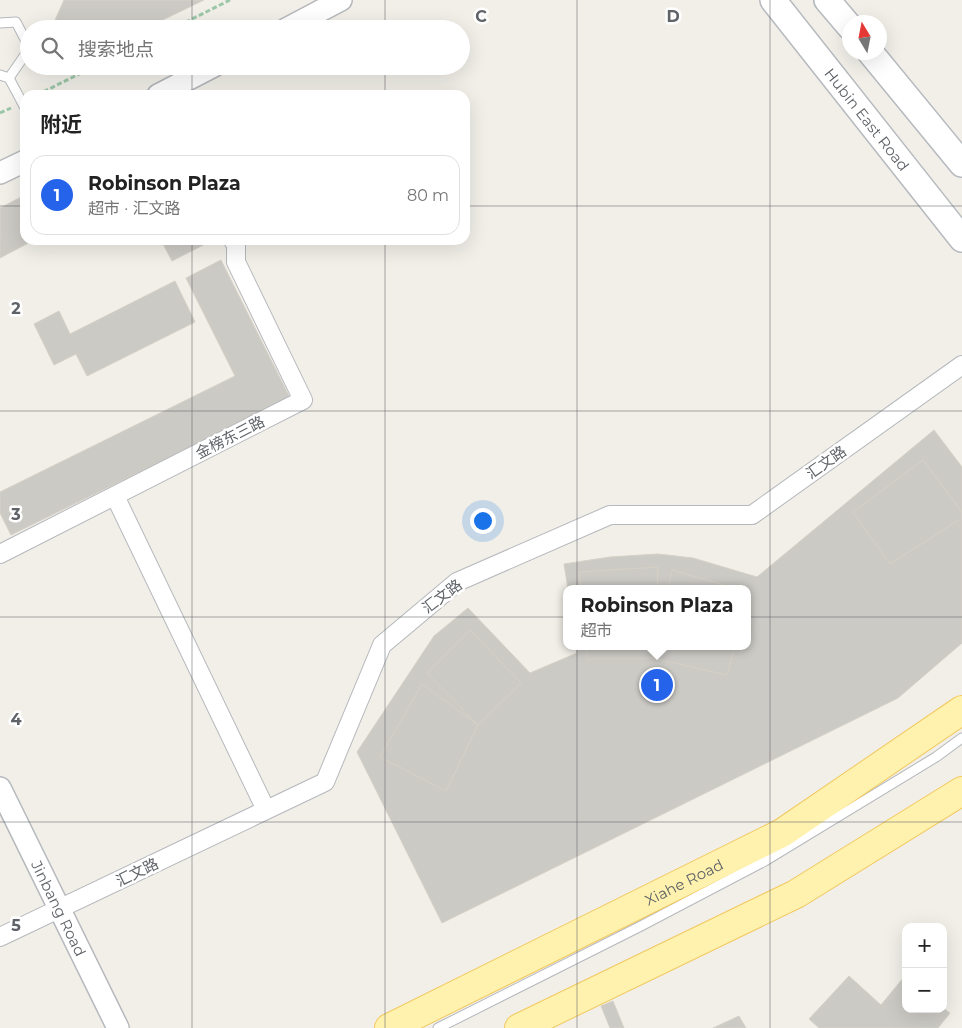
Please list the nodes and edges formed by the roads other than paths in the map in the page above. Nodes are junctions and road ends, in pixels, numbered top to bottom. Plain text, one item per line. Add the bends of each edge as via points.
1 (341, 0) edge
2 (774, 0) edge
3 (827, 0) edge
4 (842, 18) edge
5 (303, 20) edge
6 (0, 23) edge
7 (20, 30) edge
8 (877, 60) edge
9 (20, 62) edge
10 (0, 75) edge
11 (198, 75) edge
12 (9, 78) junction
13 (170, 90) edge
14 (20, 99) edge
15 (20, 163) edge
16 (962, 164) edge
17 (0, 173) edge
18 (962, 239) edge
19 (236, 245) edge
20 (962, 365) edge
21 (115, 496) junction
22 (0, 554) edge
23 (962, 710) edge
24 (962, 738) edge
25 (0, 788) edge
26 (962, 791) edge
27 (266, 810) junction
28 (60, 909) junction
29 (0, 937) edge
30 (118, 1028) edge
31 (389, 1028) edge
32 (438, 1028) edge
33 (519, 1028) edge

1 - 5 street
2 - 18 main road, Hubin East Road
3 - 4 main road
6 - 7 lane via 16,22
8 - 16 main road
9 - 12 lane
10 - 12 lane
11 - 13 street
12 - 14 lane
15 - 17 street
19 - 21 street, 金榜东三路 via 236,262 303,400
20 - 27 street, 汇文路 via 752,514 610,515 457,582 382,645 325,782
21 - 22 street, 金榜东三路
21 - 27 street
23 - 31 main road, Xiahe Road via 782,833
24 - 32 lane via 765,861
25 - 28 street, Jinbang Road
26 - 33 main road via 796,894
27 - 28 street, 汇文路
28 - 29 street, 汇文路
28 - 30 street, Jinbang Road

